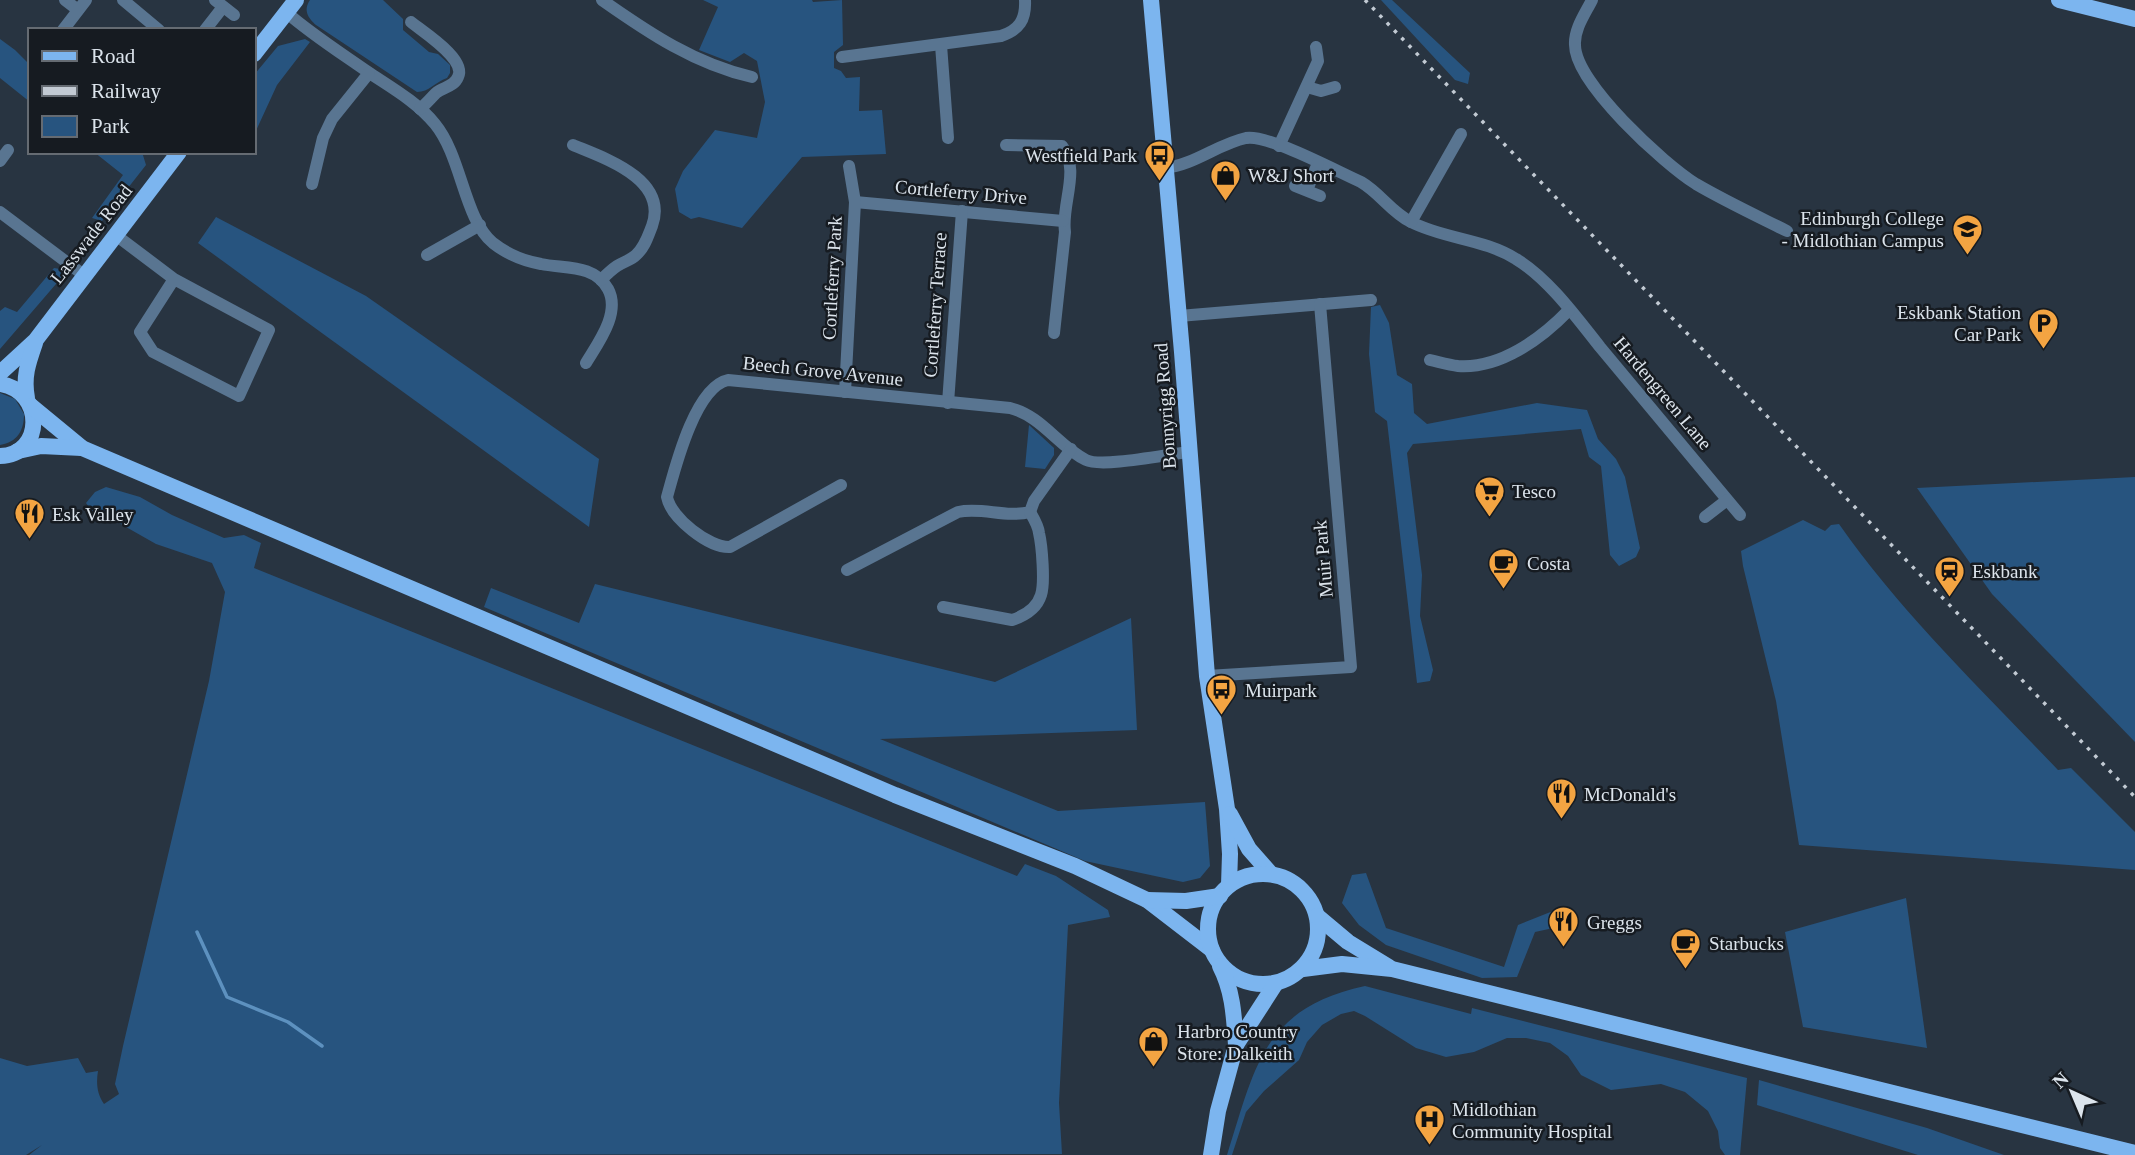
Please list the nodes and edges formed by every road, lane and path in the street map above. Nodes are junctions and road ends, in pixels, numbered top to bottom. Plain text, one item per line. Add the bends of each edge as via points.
1 (65, 0) edge
2 (122, 0) edge
3 (602, 0) edge
4 (1025, 0) edge
5 (1151, 0) edge
6 (1591, 0) edge
7 (2059, 0) edge
8 (82, 5) edge
9 (291, 6) edge
10 (224, 7) edge
11 (2135, 19) edge
12 (411, 22) dead end
13 (65, 28) edge
14 (157, 28) edge
15 (207, 28) edge
16 (941, 45) junction
17 (1316, 47) dead end
18 (256, 51) edge
19 (842, 57) dead end
20 (369, 72) junction
21 (752, 77) dead end
22 (1307, 87) junction
23 (1335, 87) dead end
24 (420, 109) junction
25 (944, 133) dead end
26 (1461, 134) dead end
27 (573, 145) dead end
28 (1006, 145) dead end
29 (1279, 146) junction
30 (178, 154) edge
31 (1318, 163) junction
32 (849, 166) dead end
33 (1165, 168) junction
34 (312, 184) dead end
35 (1320, 195) dead end
36 (855, 202) junction
37 (962, 211) junction
38 (0, 212) edge
39 (1063, 220) junction
40 (1411, 222) junction
41 (480, 225) junction
42 (1787, 231) dead end
43 (117, 236) junction
44 (427, 256) dead end
45 (85, 276) junction
46 (174, 279) junction
47 (601, 280) junction
48 (1371, 300) dead end
49 (1320, 304) junction
50 (1569, 310) junction
51 (1179, 316) junction
52 (1054, 333) dead end
53 (35, 341) junction
54 (1430, 360) dead end
55 (586, 363) dead end
56 (0, 373) edge
57 (0, 384) edge
58 (845, 393) junction
59 (29, 402) junction
60 (948, 403) junction
61 (82, 448) junction
62 (1071, 449) junction
63 (1189, 452) junction
64 (6, 456) edge
65 (841, 485) dead end
66 (1727, 499) junction
67 (1030, 512) junction
68 (1740, 515) dead end
69 (1705, 517) dead end
70 (847, 570) dead end
71 (943, 607) dead end
72 (1207, 676) junction
73 (1227, 809) junction
74 (1270, 874) junction
75 (1224, 891) junction
76 (1147, 900) junction
77 (1317, 916) junction
78 (1215, 956) junction
79 (1303, 969) junction
80 (1392, 969) junction
81 (1276, 984) junction
82 (1236, 1045) junction
83 (2135, 1153) edge
84 (1210, 1155) edge

1 - 8 street
2 - 14 street
3 - 21 street via 669,46 698,60 738,68
4 - 16 street via 1025,17 1011,33
5 - 33 main road, Bonnyrigg Road
6 - 42 street via 1574,45 1598,93 1652,149 1694,183
7 - 11 main road
8 - 13 street
9 - 18 main road
9 - 20 street
10 - 15 street
12 - 24 street via 455,58 459,69 451,86
16 - 19 street
16 - 25 street
17 - 22 street via 1318,61
20 - 24 street
20 - 34 street via 332,119
22 - 23 street via 1321,91
22 - 29 street
24 - 41 street via 449,145
26 - 40 street
27 - 47 street via 615,162 649,189 653,203 654,220 645,243
28 - 39 street via 1062,146 1068,153 1069,199
29 - 31 street
29 - 33 street via 1269,140 1245,139
30 - 43 main road, Lasswade Road
31 - 35 street via 1301,188
31 - 40 street via 1370,187 1390,209
32 - 36 street, Cortleferry Park
33 - 51 main road, Bonnyrigg Road
36 - 37 street, Cortleferry Drive
36 - 58 street, Cortleferry Park
37 - 39 street, Cortleferry Drive
37 - 60 street, Cortleferry Terrace
38 - 45 street
39 - 52 street via 1061,318
40 - 50 street, Hardengreen Lane via 1516,258
41 - 44 street
41 - 47 street via 489,239 522,260 580,268
43 - 45 main road, Lasswade Road
43 - 46 street
45 - 53 main road, Lasswade Road
46 - 46 street via 269,330 239,396 153,352 140,332
47 - 55 street via 612,300 610,318
48 - 49 street
49 - 51 street
49 - 72 street, Muir Park via 1351,667
50 - 54 street via 1529,344 1486,364 1457,366
50 - 66 street, Hardengreen Lane
51 - 63 main road, Bonnyrigg Road
53 - 56 main road, Lasswade Road
53 - 59 main road, Lasswade Road via 25,370
57 - 59 main road via 11,386
58 - 60 street, Beech Grove Avenue
58 - 65 street, Beech Grove Avenue via 728,380 714,386 685,433 667,497 677,518 716,545 730,547 831,498
59 - 61 main road
59 - 64 main road, Lasswade Road via 33,431 27,443
60 - 62 street, Beech Grove Avenue via 1021,411
61 - 64 main road via 41,446
61 - 76 main road
62 - 63 street, Beech Grove Avenue via 1098,463
62 - 67 street
63 - 72 main road, Bonnyrigg Road
66 - 68 street, Hardengreen Lane
66 - 69 street
67 - 70 street via 958,512
67 - 71 street via 1040,535 1042,587 1041,597 1031,609 1012,620
72 - 73 main road, Bonnyrigg Road
73 - 74 main road, Bonnyrigg Road via 1248,849
73 - 75 main road, Bonnyrigg Road via 1230,854
74 - 75 main road via 1249,875
74 - 77 main road via 1301,888
75 - 76 main road via 1186,901
75 - 78 main road via 1208,930
76 - 78 main road
77 - 79 main road via 1315,944
77 - 80 main road
78 - 81 main road via 1228,972 1244,980
78 - 82 main road via 1228,982
79 - 80 main road via 1342,964
79 - 81 main road
80 - 83 main road
81 - 82 main road
82 - 84 main road

